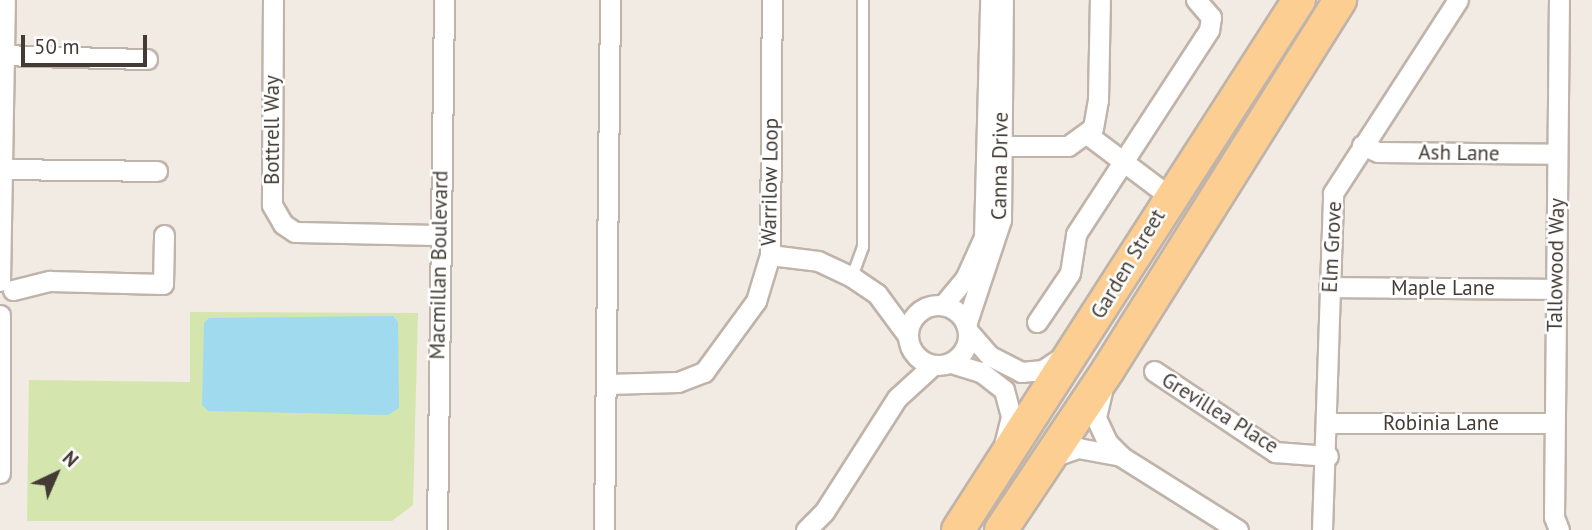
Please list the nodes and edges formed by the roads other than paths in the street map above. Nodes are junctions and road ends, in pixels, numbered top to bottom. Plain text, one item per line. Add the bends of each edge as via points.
1 (5, 0) edge
2 (273, 0) edge
3 (444, 0) edge
4 (610, 0) edge
5 (772, 0) edge
6 (863, 0) edge
7 (990, 0) edge
8 (1003, 0) edge
9 (1100, 0) edge
10 (1196, 0) edge
11 (1299, 0) edge
12 (1340, 0) edge
13 (1458, 0) edge
14 (1559, 0) edge
15 (2, 55) edge
16 (147, 59) dead end
17 (1302, 59) junction
18 (1088, 135) junction
19 (1362, 145) junction
20 (1002, 146) junction
21 (1557, 154) junction
22 (1123, 163) junction
23 (1191, 166) junction
24 (1, 169) edge
25 (157, 171) dead end
26 (1169, 196) junction
27 (164, 235) dead end
28 (439, 235) junction
29 (769, 255) junction
30 (852, 277) junction
31 (5, 284) edge
32 (1329, 287) junction
33 (1556, 289) junction
34 (877, 294) junction
35 (935, 306) junction
36 (0, 315) edge
37 (1037, 321) dead end
38 (967, 328) junction
39 (909, 341) junction
40 (1076, 349) junction
41 (942, 364) junction
42 (1108, 370) junction
43 (1154, 371) dead end
44 (607, 384) junction
45 (897, 398) junction
46 (1328, 423) junction
47 (1554, 424) junction
48 (1328, 456) junction
49 (1049, 457) junction
50 (1122, 457) junction
51 (1002, 463) junction
52 (0, 472) edge
53 (437, 530) edge
54 (604, 530) edge
55 (806, 530) edge
56 (958, 530) edge
57 (1001, 530) edge
58 (1238, 530) edge
59 (1322, 530) edge
60 (1559, 530) edge

1 - 15 street
2 - 28 street, Bottrell Way via 272,205 282,224 295,232
3 - 28 street, Macmillan Boulevard
4 - 44 street
5 - 29 street, Warrilow Loop
6 - 30 lane via 863,247
7 - 35 street, Canna Drive via 986,223 975,261
8 - 20 street, Canna Drive
9 - 18 street via 1098,100
10 - 22 street via 1211,17 1209,30
11 - 23 main road, Garden Street
12 - 17 main road, Garden Street
13 - 19 street, Elm Grove
14 - 21 street, Tallowood Way
15 - 16 street
15 - 24 street
17 - 23 main road via 1288,58 1277,66 1231,134
17 - 42 main road, Garden Street
18 - 20 street via 1068,146
18 - 22 street
19 - 21 street, Ash Lane via 1378,152
19 - 32 street, Elm Grove via 1334,193
20 - 38 street, Canna Drive via 997,239 973,294
21 - 33 street, Tallowood Way
22 - 26 street
22 - 37 street via 1076,234 1070,273
23 - 26 main road, Garden Street
24 - 25 street
24 - 31 street
26 - 40 main road, Garden Street
27 - 31 street via 163,284
28 - 53 street, Macmillan Boulevard
29 - 30 street via 818,261
29 - 44 street, Warrilow Loop via 756,301 704,372 678,382
30 - 34 street
31 - 36 street via 12,308
32 - 33 street, Maple Lane
32 - 46 street, Elm Grove
33 - 47 street, Tallowood Way
34 - 35 street
34 - 39 street
35 - 38 street via 953,309
35 - 39 street via 913,318
36 - 52 street
38 - 40 street via 990,356 1021,372 1043,370
38 - 41 street via 965,350
39 - 41 street
39 - 45 street
40 - 51 main road, Garden Street
41 - 45 street
41 - 51 street via 992,379 1007,396 1011,416
42 - 49 main road, Garden Street
42 - 50 street via 1096,418 1107,442
43 - 48 street, Grevillea Place via 1275,452
44 - 54 street
45 - 55 street via 824,512
46 - 47 street, Robinia Lane
46 - 48 street, Elm Grove
47 - 60 street, Tallowood Way via 1554,517
48 - 59 street, Elm Grove
49 - 50 street via 1078,448
49 - 57 main road, Garden Street
50 - 58 street
51 - 56 main road, Garden Street

